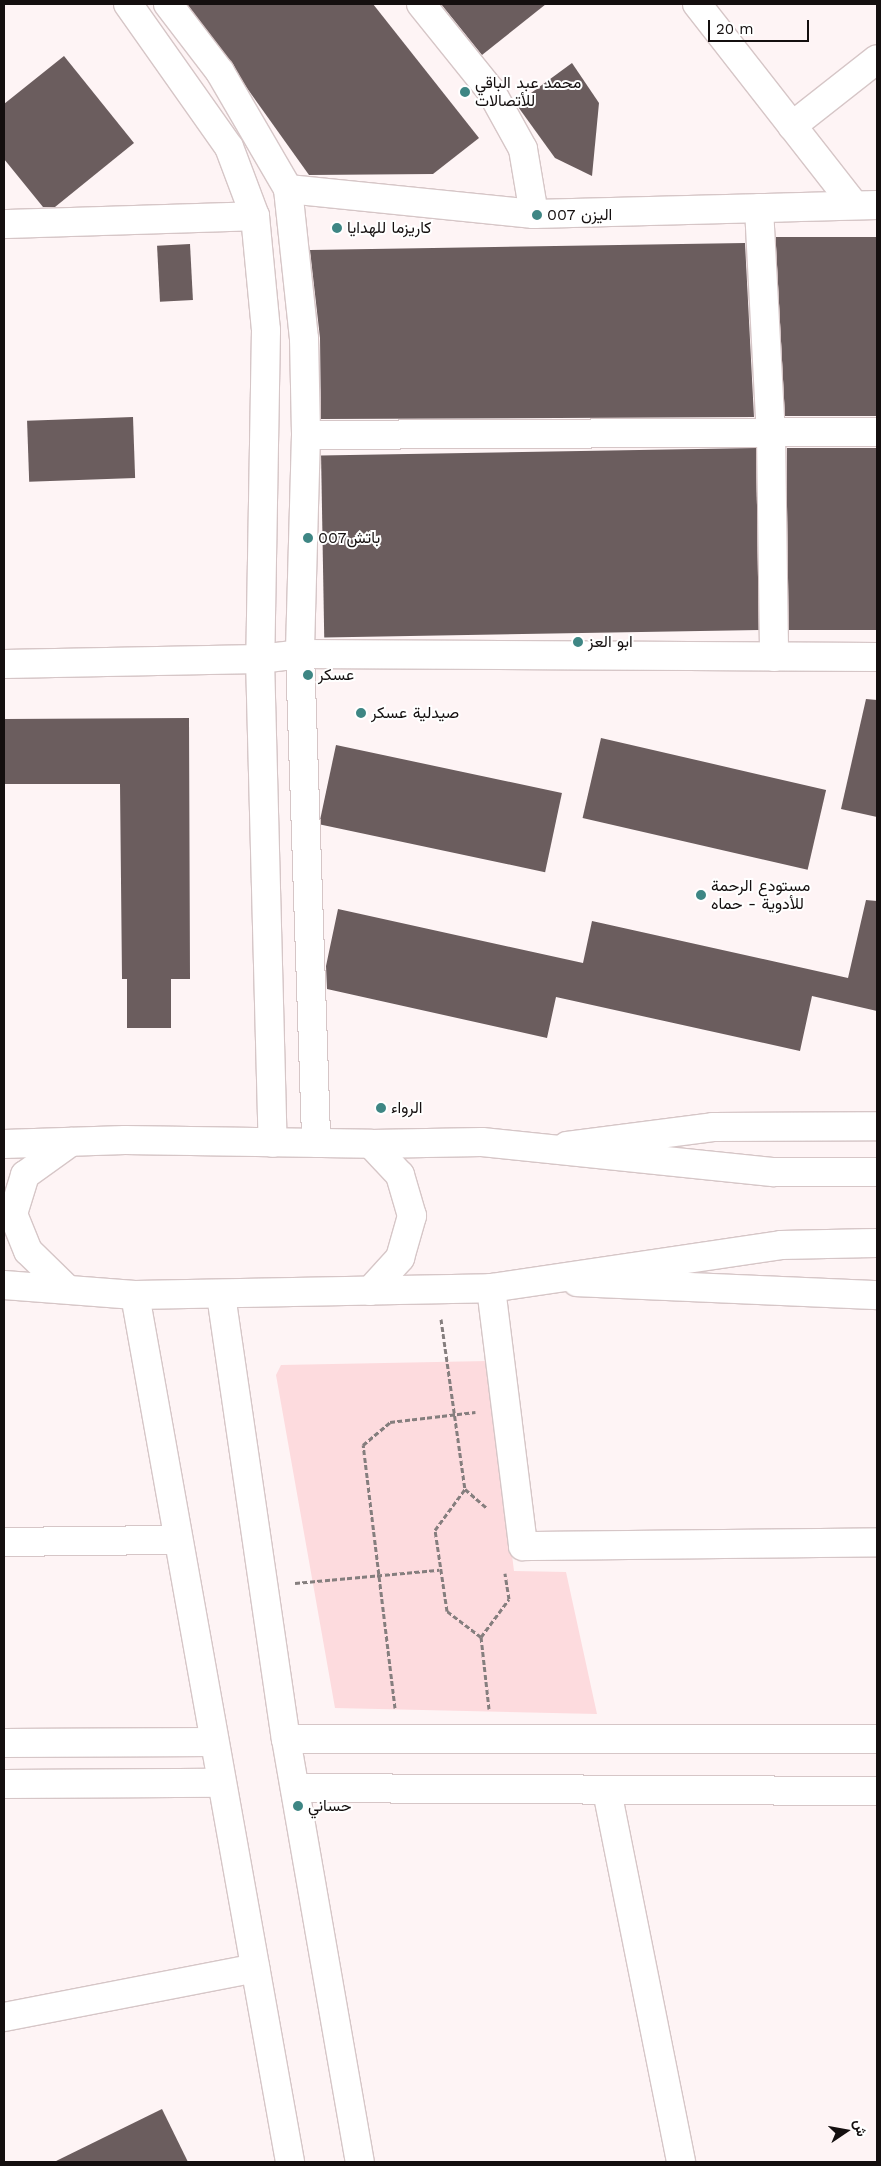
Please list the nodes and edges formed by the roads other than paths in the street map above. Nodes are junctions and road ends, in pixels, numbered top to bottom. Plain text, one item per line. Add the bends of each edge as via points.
1 (128, 4) edge
2 (168, 4) edge
3 (421, 4) edge
4 (697, 4) edge
5 (877, 59) edge
6 (792, 126) junction
7 (288, 189) junction
8 (866, 205) edge
9 (759, 208) junction
10 (534, 214) junction
11 (255, 216) junction
12 (4, 224) edge
13 (877, 432) edge
14 (771, 434) junction
15 (306, 435) junction
16 (300, 654) junction
17 (774, 657) junction
18 (877, 657) edge
19 (260, 659) junction
20 (4, 664) edge
21 (877, 1126) edge
22 (71, 1142) junction
23 (273, 1143) junction
24 (316, 1143) junction
25 (4, 1144) edge
26 (371, 1144) junction
27 (544, 1148) junction
28 (877, 1172) edge
29 (877, 1243) edge
30 (546, 1280) junction
31 (4, 1285) edge
32 (491, 1288) junction
33 (67, 1289) junction
34 (370, 1290) junction
35 (135, 1294) junction
36 (221, 1294) junction
37 (877, 1296) edge
38 (177, 1540) junction
39 (4, 1542) edge
40 (877, 1542) edge
41 (286, 1739) junction
42 (877, 1739) edge
43 (213, 1742) junction
44 (4, 1743) edge
45 (221, 1783) junction
46 (4, 1784) edge
47 (295, 1788) junction
48 (607, 1791) junction
49 (877, 1791) edge
50 (254, 1968) junction
51 (4, 2018) edge
52 (290, 2162) edge
53 (360, 2162) edge
54 (681, 2162) edge

1 - 11 main road via 229,147
2 - 7 main road via 220,72
3 - 10 main road via 491,90 518,141
4 - 6 main road
5 - 6 main road
6 - 8 main road
7 - 10 main road
7 - 15 main road via 304,338
8 - 9 main road
9 - 10 main road
9 - 14 main road
11 - 12 main road
11 - 19 main road via 266,330
13 - 14 main road
14 - 15 main road
14 - 17 main road
15 - 16 main road
16 - 17 main road
16 - 19 main road
16 - 24 main road
17 - 18 main road
19 - 20 main road
19 - 23 main road
21 - 27 main road via 714,1127
22 - 23 main road
22 - 25 main road
22 - 33 main road via 25,1175 13,1214 28,1251
23 - 24 main road
24 - 26 main road
26 - 27 main road via 482,1142
26 - 34 main road via 400,1175 412,1216 400,1258
27 - 28 main road via 774,1172
29 - 30 main road via 781,1246
30 - 32 main road
30 - 37 main road
31 - 33 main road
32 - 34 main road
32 - 40 main road via 522,1546
33 - 35 main road
34 - 36 main road
35 - 36 main road
35 - 38 main road
36 - 41 main road
38 - 39 main road
38 - 43 main road
41 - 42 main road
41 - 47 main road
43 - 44 main road
43 - 45 main road
45 - 46 main road
45 - 50 main road
47 - 48 main road
47 - 53 main road
48 - 49 main road
48 - 54 main road
50 - 51 main road
50 - 52 main road

